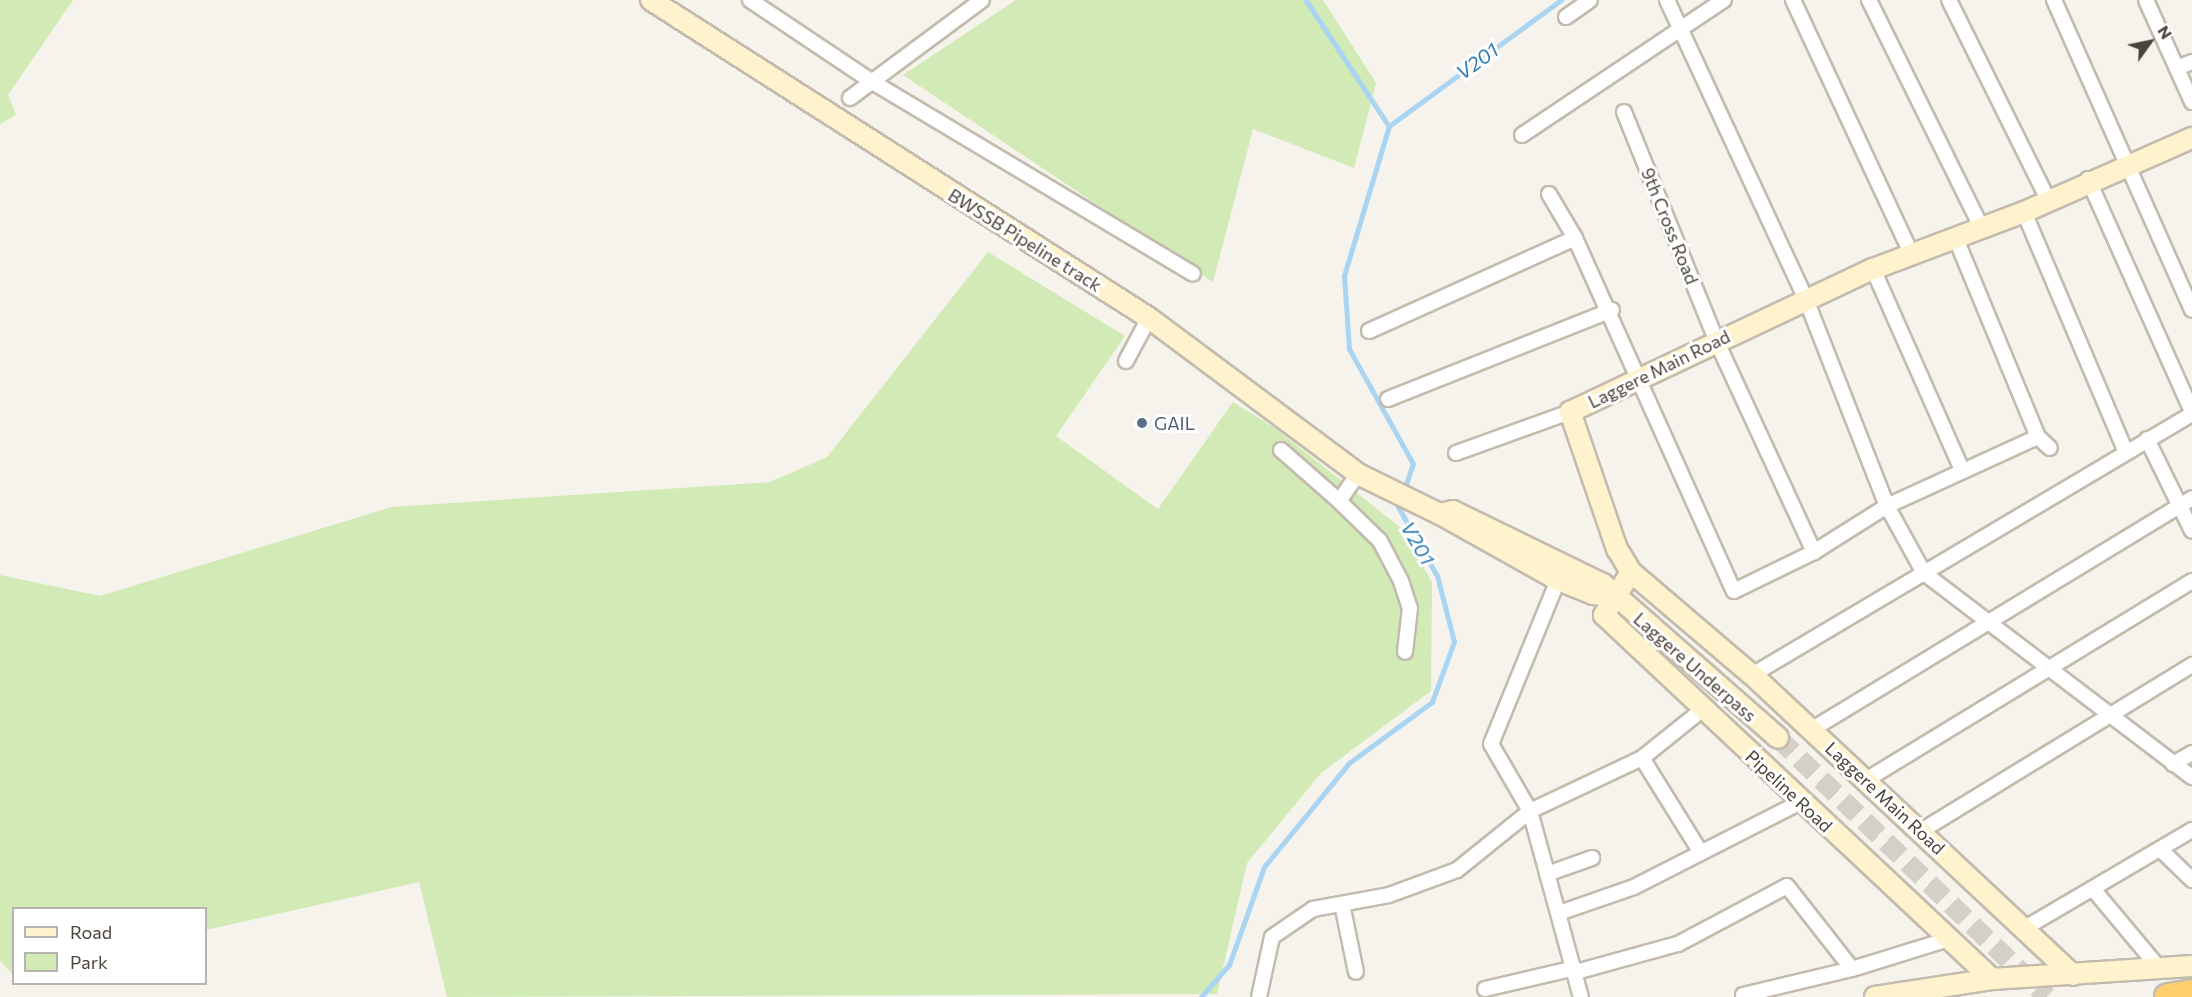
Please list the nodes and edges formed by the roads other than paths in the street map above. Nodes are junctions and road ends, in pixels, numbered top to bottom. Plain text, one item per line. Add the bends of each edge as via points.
1 (651, 0) edge
2 (750, 0) edge
3 (982, 0) edge
4 (1590, 0) edge
5 (1667, 0) edge
6 (1724, 0) edge
7 (1793, 0) edge
8 (1869, 0) edge
9 (1949, 0) edge
10 (2054, 0) edge
11 (2146, 0) edge
12 (1566, 17) dead end
13 (1680, 29) junction
14 (2192, 62) edge
15 (2177, 68) junction
16 (871, 81) junction
17 (850, 98) dead end
18 (2192, 102) edge
19 (1624, 111) dead end
20 (1522, 135) dead end
21 (2192, 138) edge
22 (2123, 164) junction
23 (2088, 179) junction
24 (1549, 194) dead end
25 (2047, 197) junction
26 (2024, 212) junction
27 (1982, 229) junction
28 (1575, 238) junction
29 (1956, 239) junction
30 (1912, 255) junction
31 (1873, 268) junction
32 (1193, 274) dead end
33 (1808, 302) junction
34 (1612, 310) junction
35 (2192, 310) edge
36 (1149, 318) junction
37 (1369, 331) dead end
38 (1716, 340) junction
39 (1126, 361) dead end
40 (1643, 381) junction
41 (1388, 399) dead end
42 (1570, 412) junction
43 (2192, 412) edge
44 (2038, 437) junction
45 (2147, 438) junction
46 (2050, 448) dead end
47 (1281, 450) dead end
48 (2126, 452) junction
49 (1456, 453) dead end
50 (1962, 470) junction
51 (1358, 474) junction
52 (2192, 498) edge
53 (1340, 501) junction
54 (1887, 506) junction
55 (2179, 506) junction
56 (1440, 514) junction
57 (2192, 531) edge
58 (1814, 552) junction
59 (1631, 572) junction
60 (1924, 573) junction
61 (1558, 580) junction
62 (2192, 581) edge
63 (1612, 596) junction
64 (1983, 623) junction
65 (1405, 652) dead end
66 (2192, 665) edge
67 (2044, 669) junction
68 (1752, 675) junction
69 (1702, 710) junction
70 (2107, 717) junction
71 (1811, 730) junction
72 (1778, 738) tunnel mouth
73 (2192, 753) edge
74 (1642, 758) junction
75 (2173, 764) junction
76 (2192, 777) edge
77 (1866, 780) junction
78 (1801, 802) junction
79 (1530, 811) junction
80 (2192, 830) edge
81 (1922, 831) junction
82 (2160, 849) junction
83 (1700, 851) junction
84 (1592, 858) dead end
85 (1547, 874) junction
86 (2192, 880) edge
87 (2093, 889) junction
88 (1342, 904) junction
89 (1559, 913) junction
90 (2025, 928) junction
91 (1949, 939) junction
92 (2192, 966) edge
93 (2159, 968) junction
94 (1852, 969) junction
95 (1576, 970) junction
96 (1356, 972) dead end
97 (2073, 975) junction
98 (1992, 979) junction
99 (1485, 989) dead end
100 (2192, 993) edge
101 (1743, 995) dead end
102 (1259, 997) edge
103 (1581, 997) edge
104 (1875, 997) edge
105 (2168, 997) edge

1 - 36 street, BWSSB Pipeline track
2 - 16 street
3 - 16 street
4 - 12 street
5 - 13 street
6 - 13 street
7 - 30 street
8 - 27 street
9 - 25 street
10 - 22 street
11 - 15 street
13 - 20 street
13 - 33 street
14 - 15 street
15 - 18 street
16 - 17 street
16 - 32 street
19 - 38 street, 9th Cross Road
21 - 22 street, Laggere Main Road
22 - 23 street, Laggere Main Road
22 - 35 street
23 - 25 street, Laggere Main Road
23 - 43 street
24 - 28 street
25 - 26 street, Laggere Main Road
26 - 27 street, Laggere Main Road
26 - 48 street
27 - 29 street, Laggere Main Road
28 - 34 street
28 - 37 street
29 - 30 street, Laggere Main Road
29 - 44 street
30 - 31 street, Laggere Main Road
31 - 33 street, Laggere Main Road
31 - 50 street
33 - 38 street, Laggere Main Road
33 - 54 street
34 - 40 street
34 - 41 street
36 - 39 street
36 - 51 street, BWSSB Pipeline track
38 - 40 street, Laggere Main Road
38 - 58 street, 9th Cross Road
40 - 42 street, Laggere Main Road
40 - 58 street via 1734,591
42 - 49 street
42 - 59 street, Laggere Main Road via 1617,549
43 - 45 street
44 - 46 street
44 - 50 street
45 - 48 street
45 - 55 street
47 - 53 street
48 - 60 street
50 - 54 street
51 - 53 street
51 - 56 street, BWSSB Pipeline track
52 - 55 street
53 - 65 street via 1380,541 1401,581 1410,608
54 - 58 street
54 - 60 street
55 - 57 street
55 - 64 street
56 - 61 street
56 - 63 street via 1452,511 1603,584
59 - 63 street
59 - 68 street, Laggere Main Road
60 - 64 street
60 - 68 street
61 - 63 street via 1593,594
61 - 79 street via 1491,744
62 - 67 street
63 - 69 street, Pipeline Road via 1604,615
63 - 72 street, Laggere Underpass
64 - 67 street
64 - 71 street
66 - 70 street
67 - 70 street
67 - 77 street
68 - 71 street, Laggere Main Road
69 - 74 street
69 - 78 street, Pipeline Road
70 - 75 street
70 - 81 street
71 - 77 street, Laggere Main Road
73 - 75 street
74 - 79 street
74 - 83 street
75 - 76 street
77 - 81 street, Laggere Main Road
78 - 83 street
78 - 91 street, Pipeline Road
79 - 85 street
79 - 88 street via 1457,870 1389,895
80 - 82 street
81 - 90 street, Laggere Main Road
82 - 86 street
82 - 87 street
83 - 89 street via 1634,887
84 - 85 street
85 - 89 street
87 - 90 street
87 - 93 street
88 - 96 street
88 - 102 street via 1313,909 1272,937
89 - 95 street
90 - 97 street, Laggere Main Road
91 - 94 street
91 - 98 street, Pipeline Road
92 - 93 street
93 - 97 street
94 - 95 street via 1786,886 1678,944
94 - 101 street
95 - 99 street
95 - 103 street
97 - 98 street
98 - 104 street
100 - 105 highway

